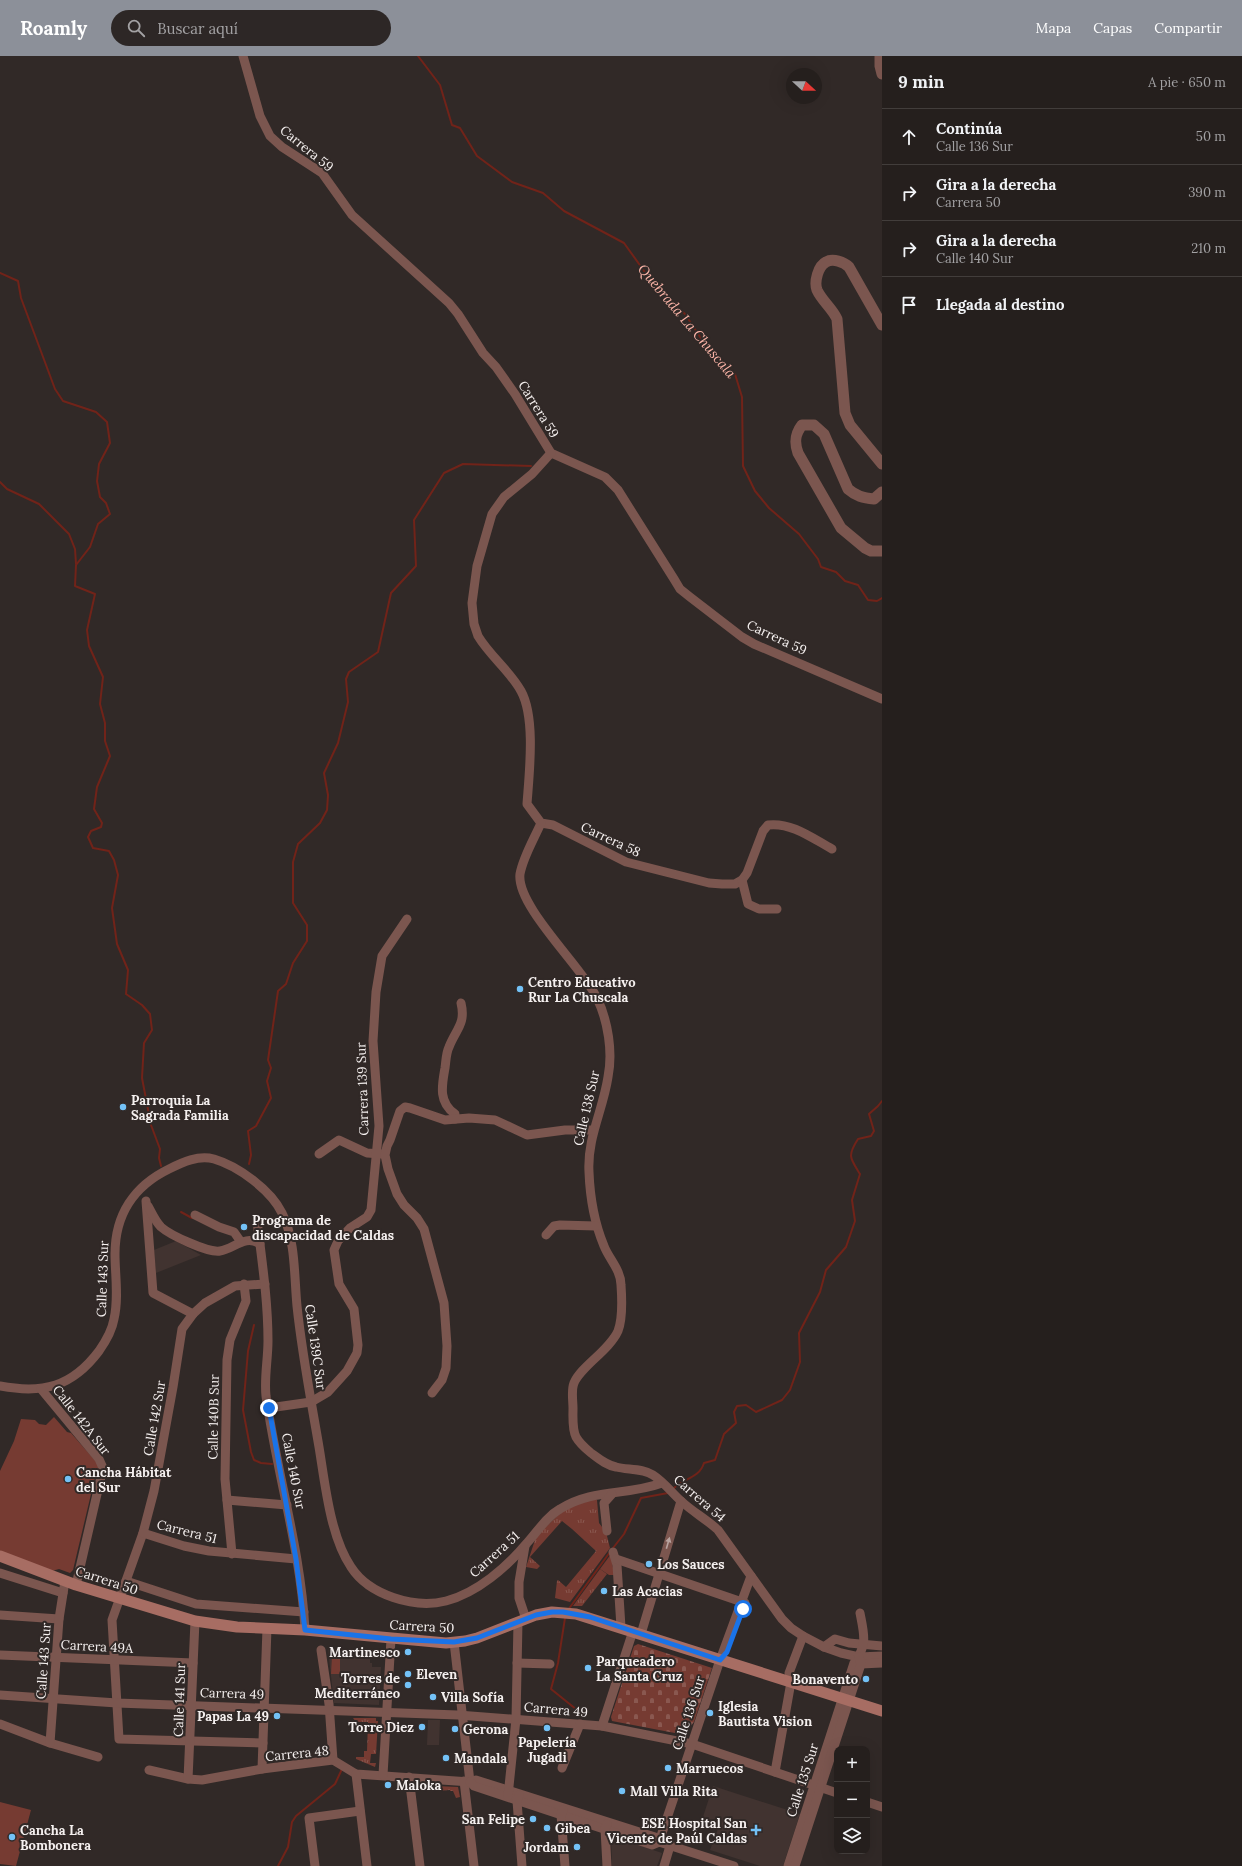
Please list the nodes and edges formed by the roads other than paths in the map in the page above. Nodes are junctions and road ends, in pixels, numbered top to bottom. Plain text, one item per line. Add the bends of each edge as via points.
1 (243, 56) edge
2 (880, 56) edge
3 (882, 74) edge
4 (882, 325) edge
5 (551, 453) junction
6 (882, 464) edge
7 (882, 492) edge
8 (882, 551) edge
9 (882, 699) edge
10 (541, 823) junction
11 (832, 849) dead end
12 (742, 880) junction
13 (777, 909) dead end
14 (408, 920) dead end
15 (460, 1003) dead end
16 (455, 1119) junction
17 (594, 1130) junction
18 (319, 1154) dead end
19 (381, 1154) junction
20 (141, 1187) junction
21 (146, 1201) junction
22 (195, 1215) dead end
23 (257, 1221) dead end
24 (596, 1226) junction
25 (546, 1235) dead end
26 (241, 1242) junction
27 (260, 1244) junction
28 (244, 1284) junction
29 (265, 1284) junction
30 (193, 1314) junction
31 (574, 1382) joint
32 (0, 1386) edge
33 (41, 1389) junction
34 (432, 1393) dead end
35 (311, 1402) junction
36 (269, 1408) junction
37 (326, 1489) joint
38 (672, 1492) junction
39 (612, 1494) junction
40 (227, 1500) junction
41 (287, 1504) junction
42 (607, 1531) dead end
43 (143, 1533) junction
44 (525, 1546) junction
45 (232, 1554) junction
46 (0, 1556) edge
47 (296, 1559) junction
48 (1, 1575) edge
49 (659, 1576) junction
50 (752, 1578) junction
51 (126, 1581) junction
52 (71, 1583) junction
53 (63, 1593) junction
54 (119, 1599) junction
55 (742, 1605) junction
56 (304, 1612) junction
57 (860, 1613) dead end
58 (0, 1615) edge
59 (59, 1619) junction
60 (522, 1620) junction
61 (195, 1622) junction
62 (621, 1627) junction
63 (267, 1628) junction
64 (305, 1630) junction
65 (637, 1633) junction
66 (803, 1636) junction
67 (391, 1639) junction
68 (454, 1642) junction
69 (863, 1645) junction
70 (882, 1646) edge
71 (824, 1647) junction
72 (321, 1650) dead end
73 (0, 1655) edge
74 (882, 1656) edge
75 (56, 1657) junction
76 (114, 1660) junction
77 (720, 1660) junction
78 (860, 1660) junction
79 (193, 1663) junction
80 (517, 1663) junction
81 (882, 1663) edge
82 (550, 1664) dead end
83 (791, 1682) junction
84 (0, 1695) edge
85 (54, 1700) junction
86 (846, 1700) junction
87 (117, 1703) junction
88 (192, 1705) junction
89 (265, 1707) junction
90 (329, 1710) junction
91 (882, 1711) edge
92 (387, 1712) junction
93 (463, 1715) junction
94 (516, 1719) junction
95 (0, 1724) edge
96 (580, 1724) junction
97 (602, 1726) junction
98 (190, 1741) junction
99 (263, 1742) junction
100 (50, 1743) junction
101 (692, 1744) junction
102 (98, 1757) dead end
103 (333, 1760) junction
104 (562, 1768) dead end
105 (262, 1769) junction
106 (149, 1770) dead end
107 (775, 1772) junction
108 (356, 1774) junction
109 (383, 1775) junction
110 (409, 1777) junction
111 (188, 1779) junction
112 (467, 1781) junction
113 (817, 1786) junction
114 (834, 1792) edge
115 (513, 1796) junction
116 (870, 1803) edge
117 (882, 1807) edge
118 (360, 1811) junction
119 (562, 1812) junction
120 (606, 1826) junction
121 (659, 1842) junction
122 (670, 1846) junction
123 (716, 1863) edge
124 (315, 1866) edge
125 (367, 1866) edge
126 (420, 1866) edge
127 (474, 1866) edge
128 (522, 1866) edge
129 (564, 1866) edge
130 (607, 1866) edge
131 (664, 1866) edge
132 (734, 1866) edge
133 (788, 1866) edge
134 (795, 1866) edge

1 - 5 street, Carrera 59 via 260,116 270,136 282,147 322,173 352,214 449,302 483,353 515,394
2 - 3 street
4 - 6 street via 849,267 844,263 828,261 819,268 816,278 817,290 834,311 837,319 845,414 850,425
5 - 9 street, Carrera 59 via 605,477 618,490 680,589 742,637
5 - 10 street via 532,474 504,497 494,511 477,566 472,603 478,636 522,692 530,735 527,804
7 - 8 street via 874,500 855,495 848,489 824,434 814,425 802,425 795,441 798,453 841,528 865,548
10 - 12 street, Carrera 58 via 553,825 626,862 646,868 709,883 735,884
10 - 17 street, Calle 138 Sur via 523,862 520,884 548,931 589,983 598,999 609,1044 609,1077
11 - 12 street via 791,827 779,823 768,824 763,830 747,874
12 - 13 street via 748,904 759,909
14 - 19 street, Carrera 139 Sur via 382,956 376,992 373,1041
15 - 16 street via 463,1021 448,1048 442,1088 444,1102
16 - 17 street via 495,1120 527,1135 565,1130
16 - 19 street via 445,1120 410,1108 402,1109
17 - 24 street, Calle 138 Sur via 589,1145 588,1171
18 - 19 street via 339,1140 367,1153
19 - 34 street via 404,1205 424,1229 444,1303 446,1368 442,1380
19 - 35 street, Carrera 139 Sur via 372,1210 367,1217 350,1228 334,1250 339,1284 354,1309 357,1353 338,1384
20 - 21 street
20 - 33 street, Calle 143 Sur via 124,1211 116,1236 116,1308 110,1332 95,1356 78,1374 59,1384
20 - 35 street, Calle 139C Sur via 177,1165 205,1158 227,1164 251,1178 280,1209 289,1230 292,1247 299,1329
21 - 26 street via 161,1227 189,1242 215,1252
21 - 30 street via 153,1293
22 - 26 street via 234,1232
23 - 27 street, Calle 140 Sur
24 - 25 street via 554,1226
24 - 31 street, Calle 138 Sur via 621,1281 621,1316 618,1330 612,1340
26 - 27 street via 250,1240
27 - 29 street, Calle 140 Sur
28 - 29 street
28 - 30 street, Calle 142 Sur via 235,1286 205,1303
28 - 40 street, Calle 140B Sur via 246,1301 230,1340 228,1360 225,1479
29 - 36 street, Calle 140 Sur via 268,1342 266,1395
30 - 43 street, Calle 142 Sur via 182,1329 158,1469
31 - 38 street, Carrera 54 via 574,1430 581,1445 610,1465 652,1474
32 - 33 street, Calle 143 Sur
33 - 52 street, Calle 142A Sur via 102,1465
35 - 36 street
35 - 37 street, Calle 139C Sur
36 - 41 street, Calle 140 Sur
37 - 44 street, Carrera 51 via 338,1542 350,1565 363,1580 393,1597 408,1601 446,1601 473,1590
38 - 39 street, Carrera 51
49 -> 38 street
38 - 50 street, Carrera 54 via 718,1530
39 - 42 street via 604,1503
39 - 44 street, Carrera 51 via 587,1496 562,1507 546,1520
40 - 41 street
40 - 45 street, Calle 140B Sur
41 - 47 street, Calle 140 Sur
43 - 45 street, Carrera 51 via 184,1546
43 - 51 street, Calle 142 Sur
44 - 60 street via 519,1598
45 - 47 street, Carrera 51
46 - 52 main road, Carrera 50
47 - 56 street, Calle 140 Sur
48 - 53 street, Carrera 50
49 - 55 street
49 - 62 street via 615,1559
49 - 65 street
50 - 55 street, Calle 136 Sur
50 - 66 street, Carrera 54 via 782,1619
51 - 54 street, Calle 142 Sur
51 - 56 street, Carrera 50 via 196,1604
52 - 53 street, Calle 143 Sur
52 - 54 main road, Carrera 50
53 - 59 street, Calle 143 Sur
54 - 61 main road, Carrera 50
54 - 76 street, Calle 142 Sur via 112,1620
55 - 77 street, Calle 136 Sur
56 - 64 street, Calle 140 Sur
57 - 69 street, Calle 135 Sur via 865,1640
58 - 59 street
59 - 75 street, Calle 143 Sur
60 - 62 main road, Carrera 50 via 552,1612 563,1612
60 - 68 main road, Carrera 50 via 477,1638
60 - 80 street
61 - 63 main road, Carrera 50
61 - 79 street, Calle 141 Sur
62 - 65 main road, Carrera 50
63 - 64 main road, Carrera 50
63 - 89 street
64 - 67 main road, Carrera 50
65 - 77 main road, Carrera 50
65 - 97 street
66 - 71 street, Carrera 54
66 - 83 street via 789,1673
67 - 68 main road, Carrera 50
67 - 92 street
68 - 93 street
69 - 70 street
69 - 71 street via 836,1639
69 - 78 street, Calle 135 Sur
71 - 78 street, Carrera 54
72 - 90 street
73 - 75 street, Carrera 49A
74 - 78 street, Carrera 54
75 - 76 street, Carrera 49A
75 - 85 street, Calle 143 Sur
76 - 79 street, Carrera 49A
76 - 87 street, Calle 142 Sur
77 - 83 main road, Carrera 50
77 - 101 street, Calle 136 Sur
78 - 81 street, Carrera 54
78 - 86 street, Calle 135 Sur via 854,1663
79 - 88 street, Calle 141 Sur
80 - 82 street
80 - 94 street
83 - 86 main road, Carrera 50
83 - 107 street
84 - 85 street, Carrera 49
85 - 87 street, Carrera 49
85 - 100 street, Calle 143 Sur
86 - 91 main road, Carrera 50
86 - 113 street, Calle 135 Sur
87 - 88 street, Carrera 49
87 - 98 street, Calle 142 Sur via 119,1739
88 - 89 street, Carrera 49
88 - 98 street, Calle 141 Sur
89 - 90 street, Carrera 49
89 - 99 street
90 - 92 street, Carrera 49
90 - 103 street
92 - 93 street, Carrera 49
92 - 109 street
93 - 94 street, Carrera 49
93 - 112 street
94 - 96 street, Carrera 49
94 - 115 street
95 - 100 street
96 - 97 street, Carrera 49
96 - 104 street
97 - 101 street, Carrera 49
98 - 99 street
98 - 111 street, Calle 141 Sur
99 - 105 street
100 - 102 street
101 - 107 street, Carrera 49
101 - 121 street, Calle 136 Sur
103 - 105 street, Carrera 48
103 - 108 street, Carrera 48
105 - 111 street, Carrera 48 via 202,1780
106 - 111 street, Carrera 48
107 - 113 street, Carrera 49
108 - 109 street, Carrera 48
108 - 118 street
109 - 110 street, Carrera 48
110 - 112 street, Carrera 48
110 - 126 street
112 - 115 street, Carrera 48 via 474,1786
112 - 127 street
113 - 114 street, Carrera 49
113 - 133 street, Calle 135 Sur
113 - 134 street, Calle 135 Sur
115 - 119 street, Carrera 48
115 - 128 street
116 - 117 street
118 - 124 street via 309,1818
118 - 125 street
119 - 120 street, Carrera 48
119 - 129 street
120 - 121 street, Carrera 48 via 655,1837
120 - 130 street
121 - 122 street, Carrera 48
122 - 123 street, Carrera 48
122 - 131 street
123 - 132 street, Carrera 48

